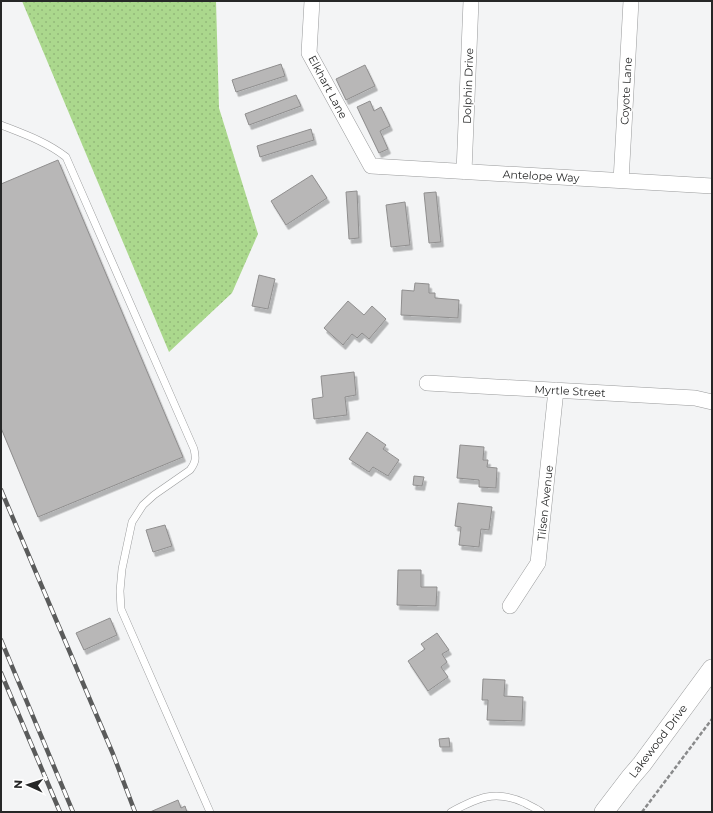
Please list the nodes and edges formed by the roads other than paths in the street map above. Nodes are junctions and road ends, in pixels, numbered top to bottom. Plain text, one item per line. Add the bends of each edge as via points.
1 (312, 1) edge
2 (471, 1) edge
3 (631, 1) edge
4 (1, 125) edge
5 (371, 166) joint
6 (464, 172) junction
7 (621, 181) junction
8 (712, 186) edge
9 (427, 383) dead end
10 (556, 390) junction
11 (712, 402) edge
12 (510, 606) dead end
13 (712, 669) edge
14 (210, 812) edge
15 (451, 812) edge
16 (541, 812) edge
17 (604, 812) edge

1 - 5 street, Elkhart Lane via 310,53
2 - 6 street, Dolphin Drive
3 - 7 street, Coyote Lane
4 - 14 lane via 37,139 66,157 194,449 196,457 190,470 154,495 143,505 132,522 120,591 121,610
5 - 6 street, Antelope Way
6 - 7 street, Antelope Way
7 - 8 street, Antelope Way
9 - 10 street, Myrtle Street
10 - 11 street, Myrtle Street via 695,398
10 - 12 street, Tilsen Avenue via 538,563
13 - 17 street, Lakewood Drive
15 - 16 lane via 488,796 502,795

